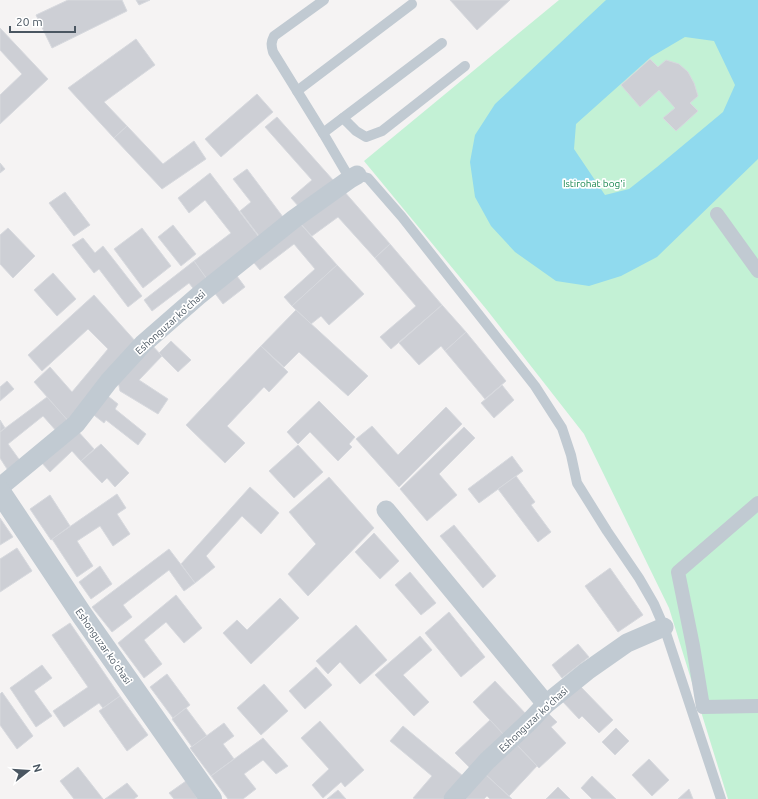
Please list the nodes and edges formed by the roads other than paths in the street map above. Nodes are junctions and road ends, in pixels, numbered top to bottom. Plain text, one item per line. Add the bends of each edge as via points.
1 (324, 0) edge
2 (412, 4) dead end
3 (442, 44) dead end
4 (465, 66) dead end
5 (297, 91) junction
6 (343, 118) junction
7 (324, 133) junction
8 (353, 177) junction
9 (717, 214) dead end
10 (758, 271) edge
11 (0, 487) edge
12 (0, 492) edge
13 (758, 503) edge
14 (386, 510) dead end
15 (664, 627) junction
16 (546, 704) junction
17 (758, 706) edge
18 (211, 799) edge
19 (453, 799) edge
20 (721, 799) edge

1 - 5 lane via 278,32 271,42 273,52
2 - 5 lane
3 - 6 lane
4 - 6 lane via 382,131 366,137
5 - 7 lane
6 - 7 lane
7 - 8 lane
8 - 11 street, Eshonguzar ko'chasi via 294,219 187,305 143,344 109,381 76,424
8 - 15 lane via 368,178 402,217 535,386 562,428 571,454 576,483 639,578
9 - 10 street
12 - 18 street, Eshonguzar ko'chasi via 82,615
13 - 17 street via 678,572 703,707
14 - 16 street
15 - 16 street, Eshonguzar ko'chasi via 627,643
15 - 20 lane
16 - 19 street, Eshonguzar ko'chasi via 487,761

